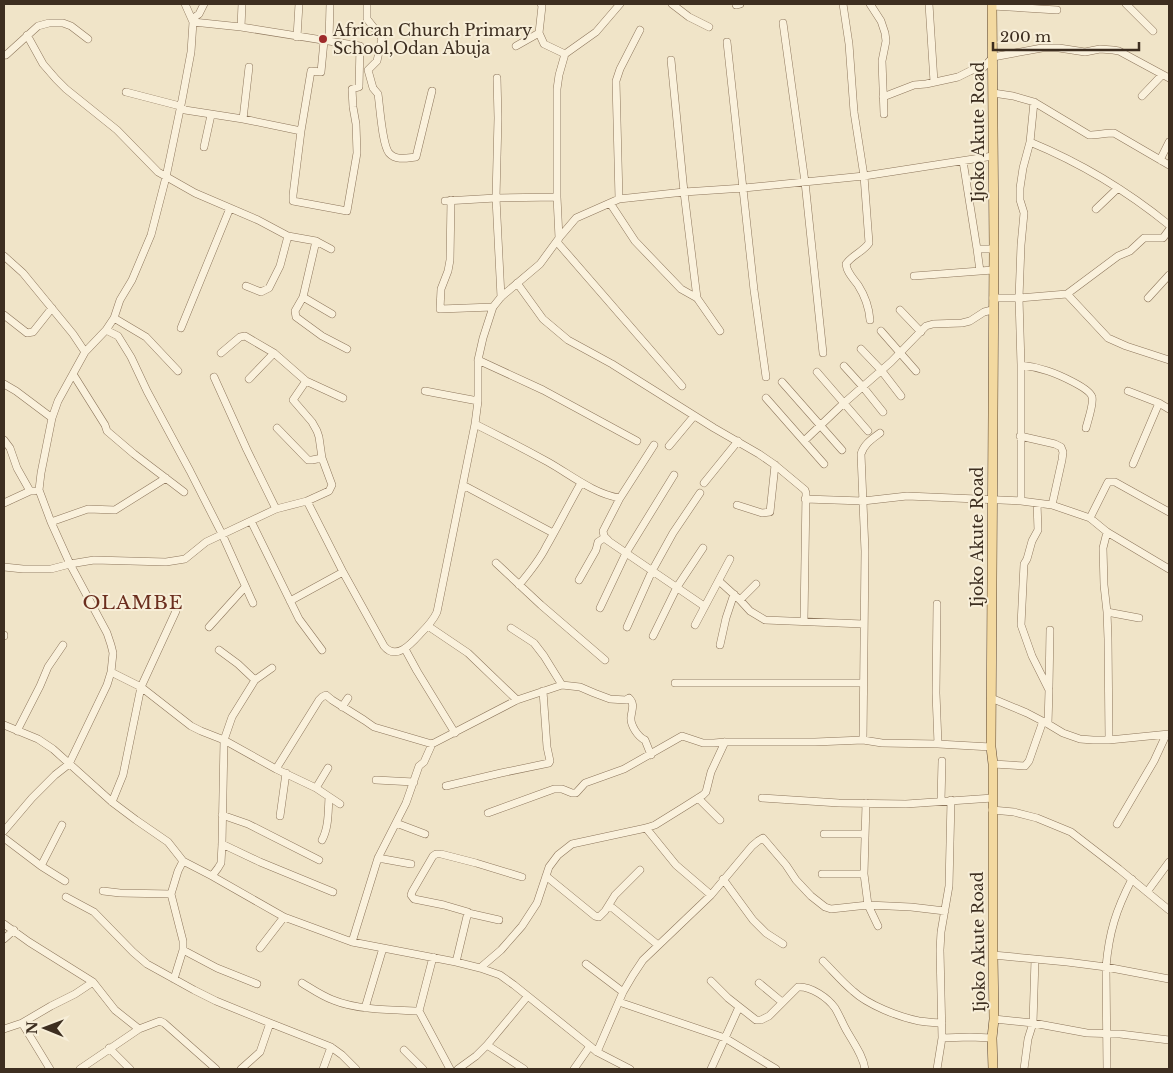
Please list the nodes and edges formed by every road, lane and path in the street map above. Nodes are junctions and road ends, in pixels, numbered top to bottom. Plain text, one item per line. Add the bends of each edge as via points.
1 (185, 4) edge
2 (204, 4) edge
3 (242, 4) edge
4 (299, 4) edge
5 (330, 4) edge
6 (367, 4) edge
7 (541, 4) edge
8 (620, 4) edge
9 (672, 4) edge
10 (843, 4) edge
11 (870, 4) edge
12 (930, 4) edge
13 (1126, 4) edge
14 (992, 5) edge
15 (1057, 10) dead end
16 (193, 20) junction
17 (783, 23) dead end
18 (241, 27) junction
19 (709, 27) dead end
20 (640, 30) dead end
21 (1153, 31) dead end
22 (539, 33) junction
23 (27, 35) junction
24 (297, 37) junction
25 (88, 38) dead end
26 (326, 41) junction
27 (727, 42) dead end
28 (516, 46) dead end
29 (565, 54) junction
30 (6, 55) dead end
31 (993, 57) junction
32 (671, 60) dead end
33 (249, 67) dead end
34 (1166, 76) edge
35 (497, 78) dead end
36 (934, 82) junction
37 (432, 91) dead end
38 (126, 92) dead end
39 (993, 93) junction
40 (1142, 96) dead end
41 (883, 97) junction
42 (1034, 102) junction
43 (180, 106) junction
44 (211, 114) junction
45 (884, 114) dead end
46 (243, 119) junction
47 (301, 130) junction
48 (1030, 142) junction
49 (1169, 142) edge
50 (204, 147) dead end
51 (993, 156) junction
52 (1160, 160) junction
53 (963, 162) junction
54 (1169, 165) edge
55 (864, 176) junction
56 (166, 177) junction
57 (805, 182) junction
58 (744, 188) junction
59 (1118, 188) junction
60 (684, 192) junction
61 (557, 197) junction
62 (496, 198) junction
63 (619, 199) junction
64 (610, 203) junction
65 (230, 208) junction
66 (1096, 209) dead end
67 (1169, 225) edge
68 (1169, 230) edge
69 (288, 236) junction
70 (558, 240) junction
71 (316, 242) junction
72 (977, 249) junction
73 (994, 249) junction
74 (332, 250) dead end
75 (4, 256) edge
76 (993, 270) junction
77 (980, 271) junction
78 (1169, 275) edge
79 (914, 276) dead end
80 (517, 283) junction
81 (246, 286) dead end
82 (1067, 294) junction
83 (501, 297) junction
84 (303, 298) junction
85 (697, 298) junction
86 (993, 298) junction
87 (1019, 298) junction
88 (1148, 298) dead end
89 (493, 306) junction
90 (52, 308) junction
91 (900, 310) dead end
92 (992, 310) junction
93 (332, 314) dead end
94 (4, 315) edge
95 (114, 318) junction
96 (870, 320) dead end
97 (181, 328) dead end
98 (106, 330) junction
99 (720, 331) dead end
100 (881, 331) dead end
101 (921, 332) junction
102 (347, 349) dead end
103 (861, 349) dead end
104 (85, 352) junction
105 (221, 353) dead end
106 (274, 353) junction
107 (824, 353) dead end
108 (900, 353) junction
109 (478, 360) junction
110 (1169, 360) edge
111 (1021, 365) junction
112 (844, 366) dead end
113 (881, 370) junction
114 (178, 371) dead end
115 (916, 371) dead end
116 (817, 372) dead end
117 (73, 374) junction
118 (214, 377) dead end
119 (766, 378) dead end
120 (249, 379) dead end
121 (306, 381) junction
122 (782, 382) dead end
123 (4, 384) edge
124 (682, 386) dead end
125 (863, 387) junction
126 (425, 391) dead end
127 (1128, 391) dead end
128 (901, 396) dead end
129 (343, 398) dead end
130 (766, 398) dead end
131 (478, 401) junction
132 (844, 403) junction
133 (1159, 403) junction
134 (1169, 409) edge
135 (883, 412) dead end
136 (694, 416) junction
137 (52, 418) junction
138 (476, 424) junction
139 (821, 426) junction
140 (277, 428) dead end
141 (1086, 428) dead end
142 (868, 431) dead end
143 (880, 433) dead end
144 (1020, 436) junction
145 (4, 440) edge
146 (637, 440) dead end
147 (804, 441) junction
148 (738, 442) junction
149 (654, 445) dead end
150 (669, 446) dead end
151 (842, 450) dead end
152 (322, 458) junction
153 (824, 464) dead end
154 (1133, 464) dead end
155 (775, 465) junction
156 (674, 475) dead end
157 (166, 478) junction
158 (582, 483) junction
159 (704, 483) dead end
160 (464, 485) junction
161 (40, 490) junction
162 (30, 491) junction
163 (184, 492) dead end
164 (700, 493) dead end
165 (620, 498) junction
166 (805, 498) junction
167 (863, 500) junction
168 (992, 500) junction
169 (308, 501) junction
170 (1021, 501) junction
171 (4, 503) edge
172 (1037, 503) junction
173 (737, 505) dead end
174 (1052, 506) junction
175 (276, 509) junction
176 (1169, 512) edge
177 (1090, 518) junction
178 (251, 521) junction
179 (51, 522) junction
180 (1107, 532) junction
181 (553, 533) junction
182 (222, 534) junction
183 (611, 543) junction
184 (703, 548) dead end
185 (626, 553) junction
186 (730, 559) dead end
187 (496, 563) dead end
188 (70, 564) junction
189 (4, 567) edge
190 (1169, 569) edge
191 (652, 571) junction
192 (343, 572) junction
193 (580, 580) dead end
194 (719, 581) junction
195 (756, 584) dead end
196 (519, 585) junction
197 (245, 587) junction
198 (677, 587) junction
199 (734, 594) junction
200 (740, 600) junction
201 (290, 601) junction
202 (253, 603) dead end
203 (937, 604) dead end
204 (704, 606) junction
205 (600, 608) dead end
206 (176, 610) dead end
207 (1107, 612) junction
208 (1139, 618) dead end
209 (804, 621) junction
210 (863, 624) junction
211 (695, 625) dead end
212 (428, 626) junction
213 (209, 627) dead end
214 (627, 627) dead end
215 (512, 628) dead end
216 (1050, 630) dead end
217 (653, 636) dead end
218 (63, 645) dead end
219 (720, 645) dead end
220 (405, 649) junction
221 (219, 650) dead end
222 (322, 650) dead end
223 (605, 660) dead end
224 (272, 668) dead end
225 (111, 672) junction
226 (255, 680) junction
227 (863, 682) junction
228 (675, 683) dead end
229 (562, 685) junction
230 (141, 687) junction
231 (1049, 690) junction
232 (543, 691) junction
233 (348, 698) dead end
234 (991, 698) junction
235 (517, 700) junction
236 (342, 707) junction
237 (1046, 723) junction
238 (4, 725) edge
239 (17, 731) junction
240 (455, 732) junction
241 (1168, 735) edge
242 (224, 740) junction
243 (863, 740) junction
244 (1109, 740) junction
245 (725, 742) junction
246 (432, 744) junction
247 (938, 744) junction
248 (991, 747) junction
249 (651, 754) junction
250 (942, 761) dead end
251 (69, 764) junction
252 (993, 764) junction
253 (328, 768) dead end
254 (276, 769) junction
255 (286, 773) junction
256 (376, 780) dead end
257 (414, 782) junction
258 (446, 786) dead end
259 (316, 788) junction
260 (329, 797) junction
261 (698, 798) junction
262 (762, 798) dead end
263 (993, 798) junction
264 (951, 800) junction
265 (941, 801) junction
266 (112, 802) junction
267 (340, 804) dead end
268 (866, 804) junction
269 (992, 810) junction
270 (488, 813) dead end
271 (222, 814) junction
272 (280, 816) dead end
273 (720, 820) dead end
274 (396, 823) junction
275 (1118, 824) dead end
276 (62, 826) dead end
277 (646, 828) junction
278 (4, 830) edge
279 (426, 834) dead end
280 (824, 834) dead end
281 (865, 834) junction
282 (4, 838) edge
283 (322, 840) dead end
284 (222, 844) junction
285 (378, 858) junction
286 (319, 860) dead end
287 (183, 861) junction
288 (1169, 862) edge
289 (411, 864) dead end
290 (41, 866) junction
291 (640, 870) dead end
292 (822, 874) dead end
293 (864, 874) junction
294 (212, 876) junction
295 (546, 876) junction
296 (522, 877) dead end
297 (1132, 879) junction
298 (723, 880) junction
299 (65, 881) dead end
300 (103, 891) dead end
301 (333, 892) dead end
302 (1147, 892) junction
303 (171, 894) junction
304 (711, 895) junction
305 (66, 897) dead end
306 (609, 905) junction
307 (868, 905) junction
308 (1169, 910) edge
309 (945, 911) junction
310 (468, 913) junction
311 (284, 917) junction
312 (499, 920) dead end
313 (4, 924) edge
314 (878, 926) dead end
315 (14, 930) junction
316 (4, 939) edge
317 (352, 942) junction
318 (783, 944) dead end
319 (658, 946) junction
320 (260, 948) dead end
321 (383, 948) junction
322 (183, 950) junction
323 (993, 955) junction
324 (433, 957) junction
325 (1035, 959) junction
326 (823, 961) dead end
327 (456, 962) junction
328 (586, 964) dead end
329 (1106, 967) junction
330 (480, 968) junction
331 (174, 979) junction
332 (1169, 979) edge
333 (710, 981) dead end
334 (93, 982) junction
335 (302, 983) dead end
336 (759, 983) dead end
337 (257, 984) dead end
338 (623, 992) junction
339 (527, 996) junction
340 (619, 1002) junction
341 (782, 1002) junction
342 (739, 1007) junction
343 (365, 1008) junction
344 (419, 1011) junction
345 (994, 1019) junction
346 (22, 1023) junction
347 (270, 1023) junction
348 (1033, 1023) junction
349 (942, 1024) junction
350 (4, 1029) edge
351 (139, 1029) junction
352 (1107, 1034) junction
353 (725, 1038) junction
354 (942, 1038) junction
355 (992, 1038) junction
356 (1169, 1040) edge
357 (487, 1045) junction
358 (590, 1046) junction
359 (331, 1047) junction
360 (109, 1048) junction
361 (404, 1050) dead end
362 (597, 1052) junction
363 (50, 1069) edge
364 (80, 1069) edge
365 (130, 1069) edge
366 (216, 1069) edge
367 (241, 1069) edge
368 (323, 1069) edge
369 (356, 1069) edge
370 (423, 1069) edge
371 (450, 1069) edge
372 (458, 1069) edge
373 (524, 1069) edge
374 (574, 1069) edge
375 (630, 1069) edge
376 (711, 1069) edge
377 (776, 1069) edge
378 (865, 1069) edge
379 (937, 1069) edge
380 (993, 1069) edge
381 (1024, 1069) edge
382 (1107, 1069) edge

1 - 16 street
2 - 16 street
3 - 18 street
4 - 24 street
5 - 26 street
6 - 37 street via 367,19 382,38 378,61 368,70 378,94 384,142 390,154 402,159 416,157
7 - 22 street
8 - 29 street via 596,32
9 - 19 street
10 - 55 street
11 - 41 street via 885,33
12 - 36 street
13 - 21 street
14 - 15 street
14 - 31 main road, Ijoko Akute Road
16 - 18 street
16 - 43 street via 191,52
17 - 57 street
18 - 24 street
20 - 63 street via 616,81
22 - 28 street
22 - 29 street via 544,44
23 - 25 street via 38,26 55,22 71,26
23 - 30 street
23 - 56 street via 43,64 56,79
24 - 26 street
26 - 47 street via 321,72 311,71
26 - 47 street via 360,46 359,87 352,89 357,153 347,211 293,201
27 - 58 street
29 - 61 street via 557,89
31 - 34 street via 1042,48 1085,52 1113,50
31 - 36 street via 984,67
31 - 39 main road, Ijoko Akute Road
32 - 60 street
33 - 46 street
34 - 40 street
35 - 62 street
36 - 41 street
38 - 43 street
39 - 42 street
39 - 51 main road, Ijoko Akute Road
41 - 45 street
42 - 48 street
42 - 52 street via 1089,135 1114,133
43 - 44 street via 185,110
43 - 56 street
44 - 46 street
44 - 50 street
46 - 47 street
48 - 59 street via 1084,167
48 - 87 street via 1020,188 1024,213
49 - 52 street
51 - 53 street
51 - 73 main road, Ijoko Akute Road
52 - 54 street
53 - 55 street
53 - 72 street
55 - 57 street
55 - 96 street via 870,243 849,260 846,269 864,298
56 - 65 street via 195,194
56 - 95 street via 151,235
57 - 58 street
57 - 107 street
58 - 60 street
58 - 119 street
59 - 66 street
59 - 67 street
60 - 63 street
60 - 85 street
61 - 62 street
61 - 70 street
62 - 83 street
62 - 89 street via 448,200 450,260 441,289 440,309
63 - 64 street
64 - 70 street via 576,218
64 - 85 street via 635,241 680,289
65 - 69 street
65 - 97 street
68 - 82 street via 1163,238 1144,238 1130,252 1118,256
69 - 71 street
69 - 81 street via 280,266 269,288 261,292
70 - 80 street via 540,264
70 - 124 street
71 - 74 street
71 - 84 street
72 - 73 street
72 - 77 street
73 - 76 main road, Ijoko Akute Road
75 - 90 street
76 - 77 street
76 - 86 main road, Ijoko Akute Road
77 - 79 street
78 - 88 street
80 - 83 street
80 - 136 street via 544,318 568,340
82 - 87 street
82 - 110 street via 1108,338
83 - 89 street
84 - 93 street
84 - 102 street via 295,311 296,317
85 - 99 street
86 - 87 street
86 - 92 main road, Ijoko Akute Road
87 - 111 street
89 - 109 street
90 - 94 street via 30,333
90 - 104 street
91 - 101 street
92 - 101 street via 962,323 926,326
92 - 168 main road, Ijoko Akute Road
95 - 98 street
95 - 114 street via 146,338
98 - 104 street
98 - 182 street via 118,336 131,357
100 - 108 street
101 - 108 street
103 - 113 street
104 - 117 street
105 - 106 street via 243,336
106 - 120 street
106 - 121 street
108 - 113 street
108 - 115 street
109 - 131 street
109 - 146 street
111 - 141 street via 1049,371 1089,392 1092,401
111 - 144 street
112 - 125 street
113 - 125 street
113 - 128 street
116 - 132 street
117 - 137 street
117 - 157 street via 106,431
118 - 175 street
121 - 129 street
121 - 152 street via 293,400 312,422 319,437
122 - 139 street
123 - 137 street
125 - 132 street
125 - 135 street
126 - 131 street
127 - 133 street
130 - 147 street
131 - 138 street
132 - 139 street
132 - 142 street
133 - 134 street
133 - 154 street
136 - 148 street
136 - 150 street
137 - 161 street
138 - 158 street
138 - 160 street
139 - 147 street
139 - 151 street
140 - 152 street via 308,460
143 - 167 street via 863,449
144 - 170 street
144 - 174 street via 1061,447 1062,460
145 - 162 street
147 - 153 street
148 - 155 street
148 - 159 street
149 - 165 street
152 - 169 street via 331,488
155 - 166 street via 803,487
155 - 173 street via 770,512 762,513
156 - 185 street
157 - 163 street
157 - 179 street via 115,510 88,509
158 - 165 street
158 - 181 street
160 - 181 street
160 - 212 street via 440,603
161 - 162 street
161 - 179 street
162 - 171 street
164 - 191 street
165 - 183 street via 603,531
166 - 167 street
166 - 209 street
167 - 168 street via 907,496
167 - 210 street
168 - 170 street
168 - 234 main road, Ijoko Akute Road
169 - 175 street
169 - 192 street
170 - 172 street
172 - 174 street
172 - 231 street via 1038,530 1024,564 1021,625
174 - 177 street
175 - 178 street
176 - 177 street via 1111,481
177 - 180 street
178 - 182 street
178 - 201 street
179 - 188 street
180 - 190 street
180 - 207 street via 1102,548
181 - 196 street
182 - 188 street via 177,561 94,560
182 - 197 street
183 - 185 street
183 - 193 street via 604,538 598,542
184 - 198 street
185 - 191 street
185 - 205 street
186 - 194 street
187 - 196 street
188 - 189 street via 50,569
188 - 225 street via 107,634 113,653
191 - 198 street
191 - 214 street
192 - 201 street
192 - 220 street via 388,651
194 - 199 street
194 - 204 street
195 - 200 street
196 - 223 street
197 - 202 street
197 - 213 street
198 - 204 street
198 - 217 street
199 - 200 street
199 - 219 street
200 - 209 street via 765,620
201 - 222 street
203 - 247 street
204 - 211 street
206 - 230 street
207 - 208 street
207 - 244 street
209 - 210 street
210 - 227 street
212 - 220 street
212 - 235 street via 468,653
215 - 229 street via 534,644
216 - 231 street
218 - 239 street via 48,667
220 - 240 street
221 - 226 street
224 - 226 street
225 - 230 street
225 - 251 street
226 - 242 street via 232,717
227 - 228 street
227 - 243 street
229 - 232 street
229 - 249 street via 580,686 610,699 629,698 633,701 631,720
230 - 242 street via 192,726
230 - 266 street via 123,774
231 - 237 street
232 - 235 street
232 - 258 street via 549,763
233 - 236 street
234 - 237 street
234 - 248 main road, Ijoko Akute Road
235 - 240 street
236 - 246 street via 374,727
236 - 254 street via 326,695 322,697
237 - 244 street via 1080,739
237 - 252 street via 1025,766
238 - 239 street
239 - 251 street via 38,739
240 - 246 street
241 - 244 street
241 - 275 street
242 - 254 street
242 - 271 street
243 - 245 street
243 - 247 street
245 - 249 street via 703,743 682,736
245 - 261 street via 706,792
246 - 257 street
247 - 248 street
248 - 252 main road, Ijoko Akute Road
249 - 270 street via 624,769 585,783 576,793 554,788
250 - 265 street
251 - 266 street
251 - 278 street via 32,798
252 - 263 main road, Ijoko Akute Road
253 - 259 street
254 - 255 street
255 - 259 street
255 - 272 street
256 - 257 street
257 - 274 street
259 - 260 street
260 - 267 street
260 - 283 street via 327,825
261 - 273 street
261 - 277 street
262 - 268 street
263 - 264 street
263 - 269 main road, Ijoko Akute Road
264 - 265 street
264 - 309 street via 949,886
265 - 268 street
266 - 287 street via 168,842
268 - 281 street
269 - 297 street via 1037,818 1071,832
269 - 323 main road, Ijoko Akute Road
271 - 284 street
271 - 286 street
274 - 279 street
274 - 285 street
276 - 290 street
277 - 295 street via 572,844 558,855
277 - 304 street via 676,865
280 - 281 street
281 - 293 street
282 - 290 street
284 - 294 street via 221,863
284 - 301 street
285 - 289 street
285 - 317 street
287 - 294 street
287 - 303 street
288 - 302 street
290 - 299 street
291 - 306 street
292 - 293 street
293 - 307 street
294 - 311 street
295 - 306 street via 595,916 602,916
295 - 330 street via 537,903 522,926
296 - 310 street via 476,862 441,854 433,856 412,892 414,900
297 - 302 street
297 - 329 street via 1112,928
298 - 304 street
298 - 307 street via 763,838 796,880 825,907
298 - 318 street via 753,920
300 - 303 street
302 - 308 street
303 - 322 street
304 - 319 street
305 - 331 street via 94,912 147,964
306 - 319 street
307 - 309 street
307 - 314 street
309 - 349 street via 940,950
310 - 312 street
310 - 327 street
311 - 317 street
311 - 320 street
313 - 315 street
315 - 316 street
315 - 334 street
317 - 321 street
319 - 338 street via 643,960
321 - 324 street
321 - 343 street
322 - 331 street
322 - 337 street
323 - 325 street
323 - 345 main road, Ijoko Akute Road
324 - 327 street
324 - 344 street
325 - 329 street
325 - 348 street
326 - 349 street via 854,993 883,1009 919,1021
327 - 330 street
328 - 338 street
329 - 332 street
329 - 352 street
330 - 339 street via 500,976
331 - 347 street
333 - 342 street
334 - 346 street
334 - 351 street via 116,1010
335 - 343 street via 334,1001
336 - 341 street
338 - 340 street
339 - 357 street
339 - 358 street
340 - 353 street
340 - 362 street
341 - 342 street via 761,1020 756,1020
341 - 378 street via 798,987 809,988 823,997 835,1008
342 - 353 street
343 - 344 street
344 - 371 street
345 - 348 street
345 - 355 main road, Ijoko Akute Road
346 - 350 street
346 - 363 street
347 - 359 street
347 - 367 street via 260,1052
348 - 352 street
348 - 381 street
349 - 354 street
351 - 360 street
351 - 366 street via 160,1021 164,1023
352 - 356 street
352 - 382 street
353 - 376 street
353 - 377 street
354 - 355 street
354 - 379 street
355 - 380 main road, Ijoko Akute Road
357 - 372 street
357 - 373 street
358 - 362 street
358 - 374 street
359 - 368 street
359 - 369 street
360 - 364 street
360 - 365 street
361 - 370 street
362 - 375 street

